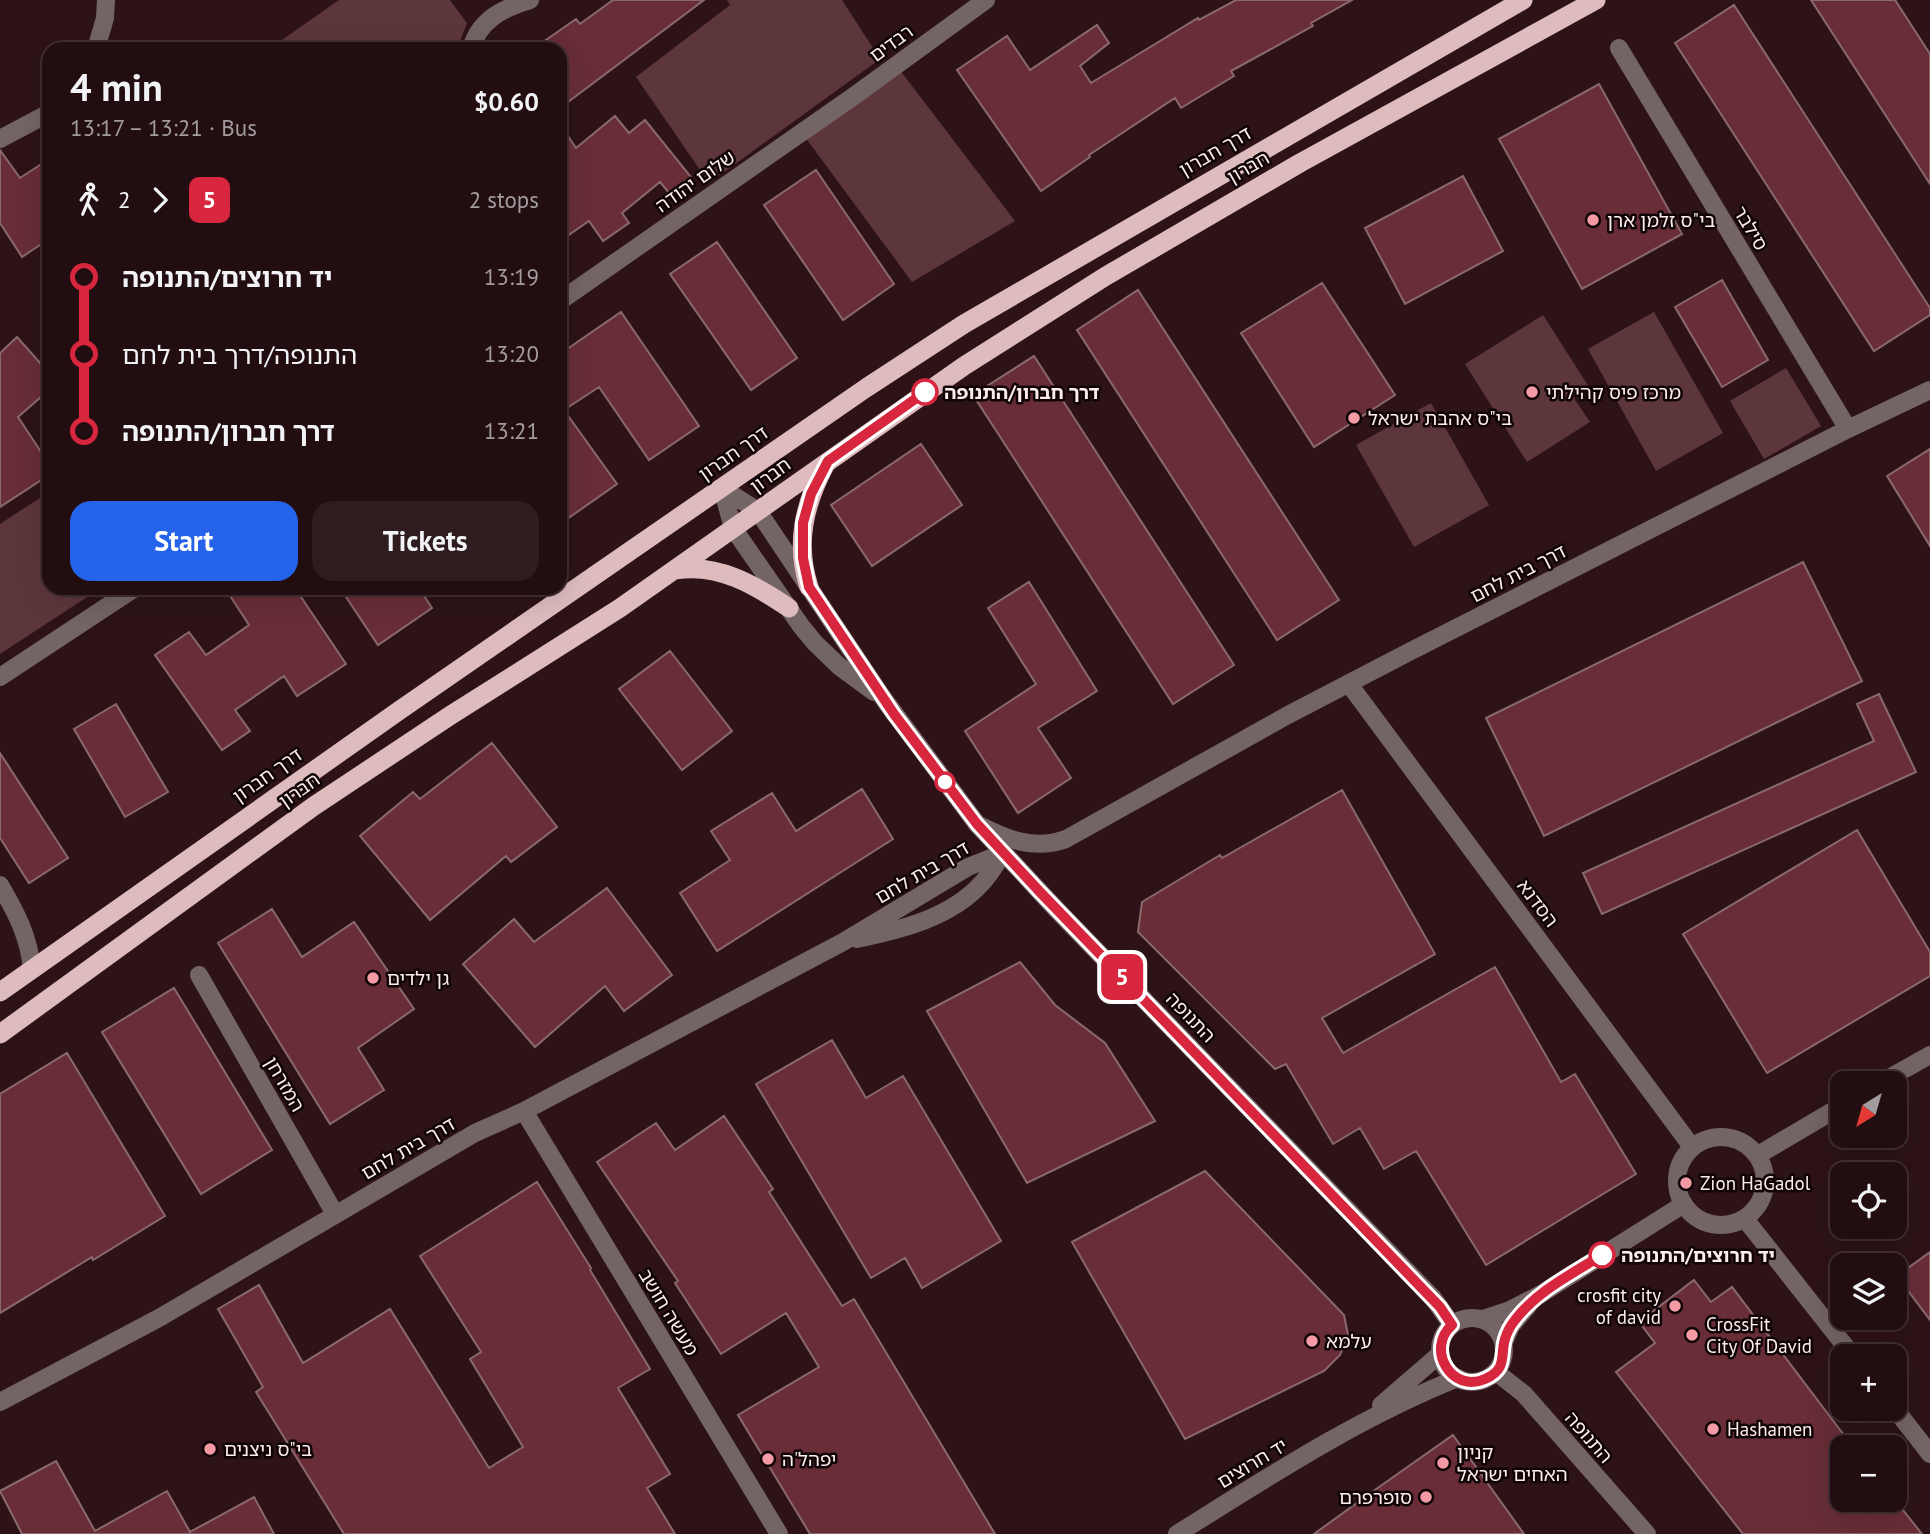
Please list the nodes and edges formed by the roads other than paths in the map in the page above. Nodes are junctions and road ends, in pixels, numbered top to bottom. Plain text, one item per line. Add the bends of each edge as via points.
1 (106, 0) edge
2 (530, 0) edge
3 (986, 0) edge
4 (1523, 0) edge
5 (1597, 0) edge
6 (98, 42) edge
7 (473, 42) edge
8 (1619, 48) dead end
9 (855, 96) joint
10 (42, 117) edge
11 (0, 139) edge
12 (567, 296) edge
13 (1930, 390) edge
14 (1848, 429) junction
15 (828, 461) junction
16 (722, 488) junction
17 (758, 511) junction
18 (733, 528) junction
19 (675, 570) junction
20 (809, 587) junction
21 (124, 595) edge
22 (789, 608) junction
23 (0, 677) edge
24 (1349, 684) junction
25 (883, 698) junction
26 (977, 824) junction
27 (1003, 853) junction
28 (0, 885) edge
29 (843, 942) junction
30 (32, 969) junction
31 (199, 975) dead end
32 (0, 992) edge
33 (0, 1034) edge
34 (1930, 1055) edge
35 (1901, 1071) edge
36 (524, 1111) junction
37 (1830, 1113) edge
38 (1692, 1147) junction
39 (1758, 1155) junction
40 (1684, 1204) junction
41 (335, 1214) junction
42 (1745, 1219) junction
43 (1541, 1294) junction
44 (1483, 1320) junction
45 (1452, 1325) junction
46 (1504, 1342) junction
47 (1844, 1344) edge
48 (1440, 1354) junction
49 (1496, 1372) junction
50 (1458, 1378) junction
51 (0, 1402) edge
52 (1904, 1421) edge
53 (1350, 1428) junction
54 (1930, 1454) edge
55 (779, 1534) edge
56 (1177, 1534) edge
57 (1647, 1534) edge

1 - 6 street
2 - 7 street via 496,13
3 - 9 street, רבדים
4 - 16 highway, דרך חברון via 995,304
5 - 15 highway, חברון via 1106,276 964,366
8 - 14 street, סילבר
9 - 12 street, שלום יהודה
10 - 11 street
13 - 14 street, דרך בית לחם
14 - 24 street, דרך בית לחם
15 - 17 highway, חברון
15 - 20 highway via 803,523
16 - 17 street, התנופה
16 - 18 street, התנופה
16 - 30 highway, דרך חברון
17 - 18 highway, חברון
17 - 20 street, התנופה
18 - 19 highway, חברון
18 - 22 street, התנופה
19 - 22 highway via 722,573
19 - 33 highway, חברון via 314,806
20 - 25 street, התנופה
21 - 23 street
22 - 25 street, התנופה via 825,653
24 - 26 street, דרך בית לחם via 1066,839 1032,845
24 - 38 street, הסדנא
25 - 26 street, התנופה
26 - 27 street, התנופה
27 - 29 street, דרך בית לחם via 968,867
27 - 29 street, דרך בית לחם via 977,889 949,908 907,927
27 - 45 street, התנופה via 1433,1298
28 - 30 street via 25,933
29 - 36 street, דרך בית לחם
30 - 32 highway, דרך חברון
31 - 41 street, המזרחן
34 - 35 street
36 - 41 street, דרך בית לחם via 475,1133
36 - 55 street, מעשה חושב
37 - 39 street
38 - 39 street via 1719,1136 1741,1142
38 - 40 street via 1678,1172 1677,1186
39 - 42 street via 1766,1183 1756,1210
40 - 42 street via 1702,1221 1716,1225
40 - 43 street
41 - 51 street, דרך בית לחם via 159,1318
42 - 47 street
43 - 44 street
43 - 46 street via 1516,1318
44 - 45 street via 1466,1318
44 - 46 street via 1496,1328
45 - 48 street via 1442,1338
46 - 49 street via 1504,1358
48 - 50 street via 1446,1368
48 - 53 street, יד חרוצים
49 - 50 street via 1478,1382
49 - 57 street, התנופה via 1524,1394
50 - 53 street, יד חרוצים
52 - 54 street
53 - 56 street, יד חרוצים

